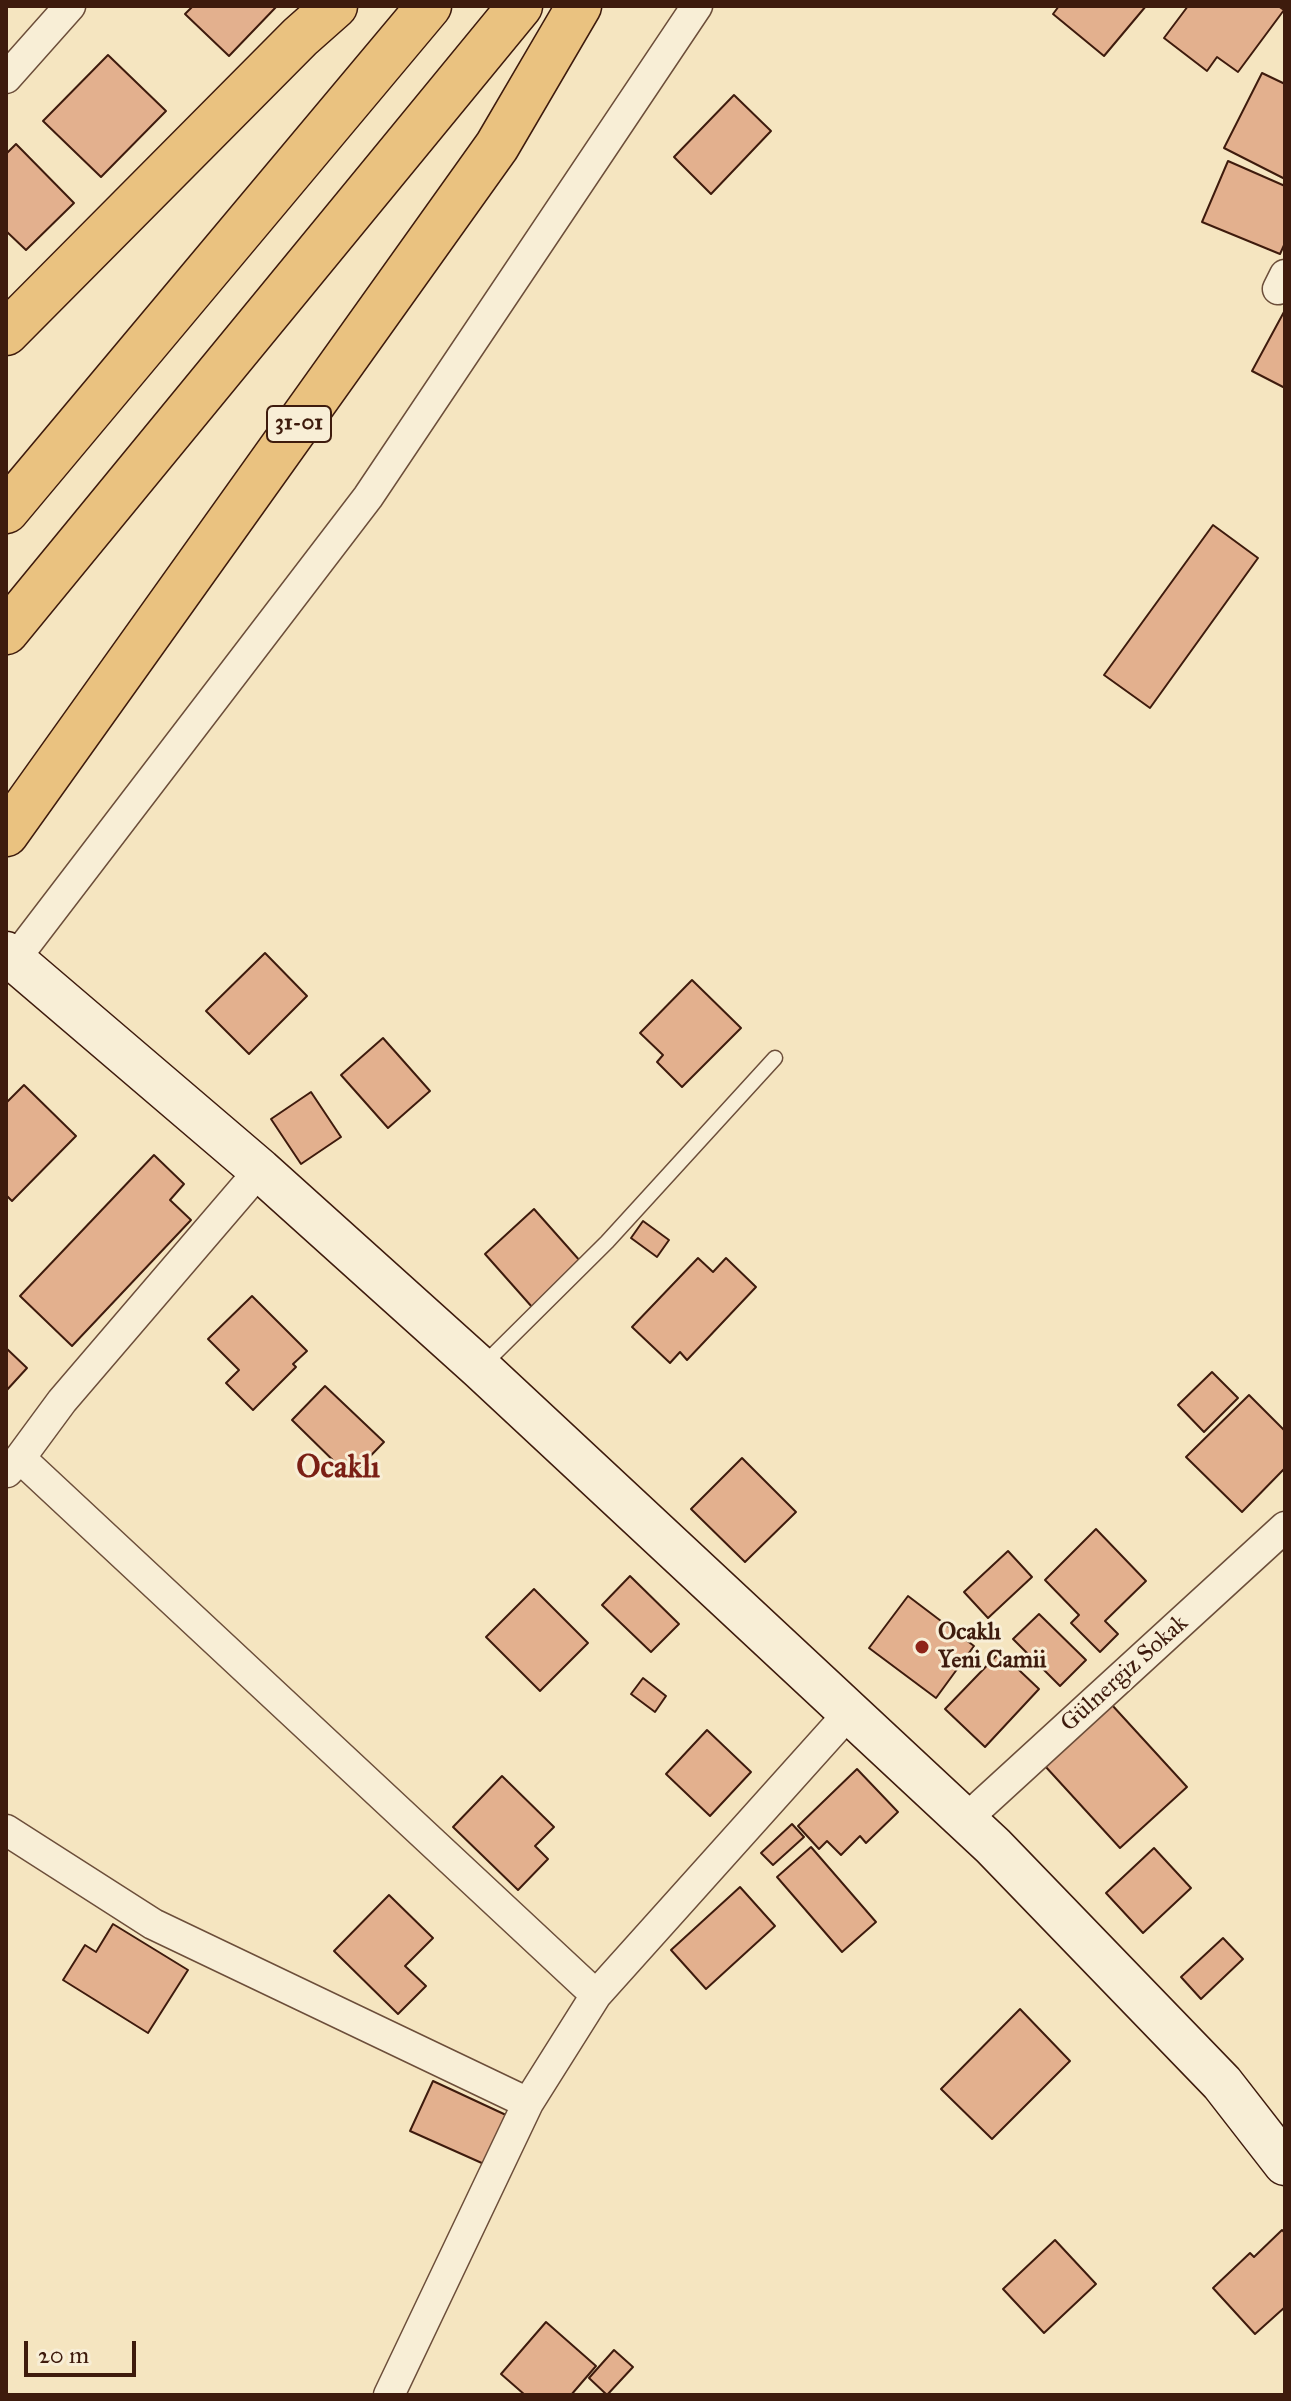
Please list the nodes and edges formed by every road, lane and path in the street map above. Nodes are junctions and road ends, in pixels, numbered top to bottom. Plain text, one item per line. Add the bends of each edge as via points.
1 (70, 6) edge
2 (335, 6) edge
3 (429, 6) edge
4 (520, 6) edge
5 (579, 6) edge
6 (697, 6) edge
7 (6, 78) edge
8 (6, 333) edge
9 (6, 511) edge
10 (6, 632) edge
11 (6, 834) edge
12 (10, 957) edge
13 (775, 1058) dead end
14 (260, 1170) junction
15 (480, 1368) junction
16 (13, 1466) edge
17 (1285, 1527) edge
18 (850, 1712) junction
19 (965, 1820) junction
20 (6, 1830) edge
21 (596, 1995) junction
22 (528, 2103) junction
23 (1285, 2164) edge
24 (389, 2395) edge

1 - 7 street
2 - 8 highway
3 - 9 highway
4 - 10 highway
5 - 11 highway, 31-01 via 497,146
6 - 12 street via 368,497
12 - 14 main road
13 - 15 lane via 607,1242
14 - 15 main road
14 - 16 street via 62,1401
15 - 18 main road
16 - 21 street
17 - 19 street, Gülnergiz Sokak
18 - 19 main road
18 - 21 street
19 - 23 main road via 1222,2083
20 - 22 street via 153,1924
21 - 22 street
22 - 24 street

